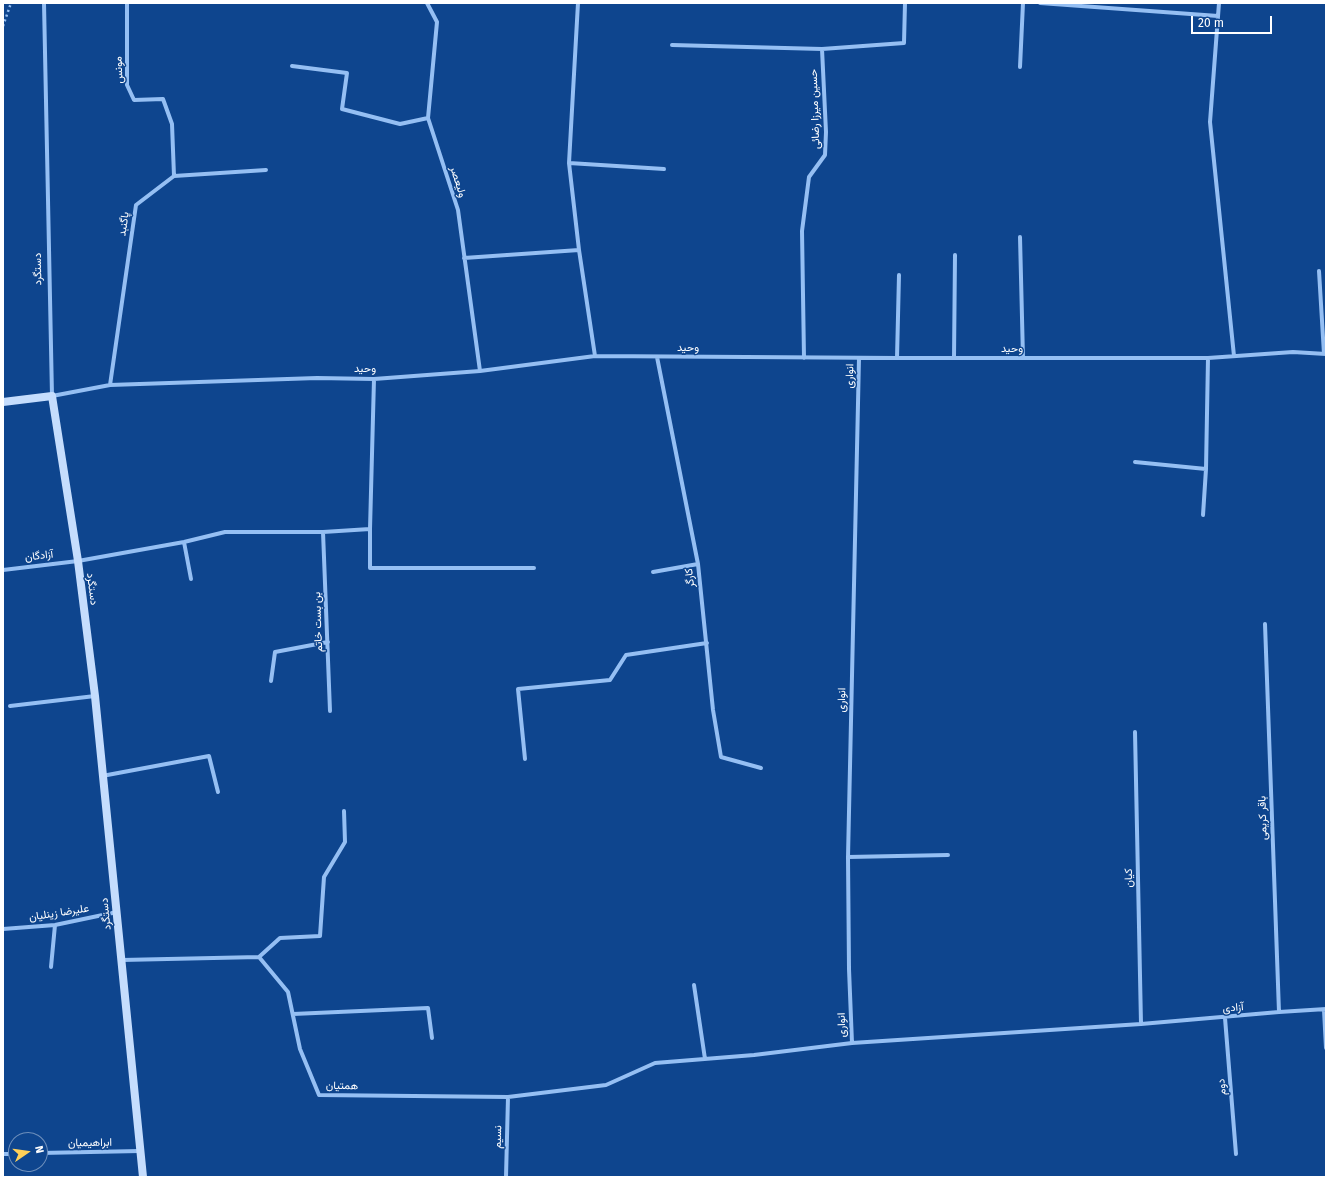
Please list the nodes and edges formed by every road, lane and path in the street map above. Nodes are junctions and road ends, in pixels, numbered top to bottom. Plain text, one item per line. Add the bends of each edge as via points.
1 (11, 3) edge
2 (44, 3) edge
3 (127, 3) edge
4 (427, 3) edge
5 (578, 3) edge
6 (904, 3) edge
7 (1023, 3) edge
8 (1040, 3) edge
9 (1219, 3) edge
10 (1218, 16) junction
11 (3, 26) edge
12 (672, 45) dead end
13 (822, 49) junction
14 (292, 66) dead end
15 (1020, 67) dead end
16 (428, 118) junction
17 (569, 163) junction
18 (664, 169) dead end
19 (266, 170) dead end
20 (174, 176) junction
21 (1020, 238) dead end
22 (579, 250) junction
23 (955, 255) dead end
24 (464, 258) junction
25 (1319, 271) dead end
26 (899, 275) dead end
27 (1325, 354) edge
28 (595, 356) junction
29 (1234, 356) junction
30 (657, 357) junction
31 (804, 358) junction
32 (859, 358) junction
33 (897, 358) junction
34 (954, 358) junction
35 (1023, 358) junction
36 (1208, 358) junction
37 (480, 371) junction
38 (374, 379) junction
39 (110, 385) junction
40 (52, 396) junction
41 (3, 402) edge
42 (1135, 462) dead end
43 (1206, 469) junction
44 (1202, 516) dead end
45 (370, 529) junction
46 (324, 532) junction
47 (184, 542) junction
48 (78, 561) junction
49 (698, 564) junction
50 (534, 568) dead end
51 (3, 570) edge
52 (653, 572) dead end
53 (191, 579) dead end
54 (1265, 624) dead end
55 (328, 642) junction
56 (707, 643) junction
57 (271, 681) dead end
58 (95, 696) junction
59 (10, 706) dead end
60 (330, 711) dead end
61 (1134, 732) dead end
62 (525, 758) dead end
63 (761, 768) dead end
64 (102, 776) junction
65 (218, 792) dead end
66 (344, 811) dead end
67 (948, 855) dead end
68 (848, 856) junction
69 (117, 912) junction
70 (55, 925) junction
71 (3, 929) edge
72 (259, 958) junction
73 (122, 960) junction
74 (51, 967) dead end
75 (694, 985) dead end
76 (1325, 1010) edge
77 (1279, 1012) junction
78 (293, 1014) junction
79 (1225, 1018) junction
80 (1141, 1024) junction
81 (432, 1038) dead end
82 (852, 1043) junction
83 (1326, 1048) edge
84 (704, 1059) junction
85 (508, 1098) junction
86 (140, 1151) junction
87 (48, 1153) edge
88 (1236, 1154) dead end
89 (143, 1177) edge
90 (506, 1177) edge

1 - 11 path
2 - 40 street, دستگرد
3 - 20 street, مونس via 127,85 134,100 163,100 172,124
4 - 16 street, ولیعصر via 437,22
5 - 17 street
6 - 13 street via 904,43
7 - 15 street
8 - 10 street
9 - 10 street
10 - 29 street via 1210,122
12 - 13 street
13 - 31 street, حسین میرزا رضائی via 825,155 809,177 802,231
14 - 16 street via 347,73 342,109 400,124
16 - 24 street, ولیعصر via 458,210
17 - 18 street
17 - 22 street
19 - 20 street
20 - 39 street, پاگنبد via 136,205
21 - 35 street
22 - 24 street
22 - 28 street
23 - 34 street
24 - 37 street, ولیعصر
25 - 27 street
26 - 33 street
27 - 29 street, وحید via 1293,352
28 - 30 street, وحید
28 - 37 street, وحید
29 - 36 street, وحید
30 - 31 street, وحید
30 - 49 street, کارگر
31 - 32 street, وحید
32 - 33 street, وحید
32 - 68 street, انواری
33 - 34 street, وحید
34 - 35 street, وحید
35 - 36 street, وحید
36 - 43 street
37 - 38 street, وحید
38 - 39 street, وحید via 317,378
38 - 45 street
39 - 40 street, وحید
40 - 41 street
40 - 48 street, دستگرد
42 - 43 street
43 - 44 street
45 - 46 street, آزادگان
45 - 50 street via 370,568
46 - 47 street, آزادگان via 225,532
46 - 55 street, بن بست خاتم
47 - 48 street, آزادگان
47 - 53 street
48 - 51 street, آزادگان
48 - 58 street, دستگرد
49 - 52 street
49 - 56 street, کارگر
54 - 77 street, باقر کریمی
55 - 57 street via 275,652
55 - 60 street, بن بست خاتم
56 - 62 street via 626,655 610,680 518,689
56 - 63 street, کارگر via 713,710 721,757
58 - 59 street
58 - 64 street, دستگرد
61 - 80 street, کیان
64 - 65 street via 209,756
64 - 69 street, دستگرد
66 - 72 street via 345,842 324,877 320,936 280,938
67 - 68 street
68 - 82 street, انواری
69 - 70 street, علیرضا زینلیان
69 - 73 street, دستگرد
70 - 71 street, علیرضا زینلیان
70 - 74 street
72 - 73 street
72 - 78 street, همتیان via 288,992
73 - 86 street, دستگرد
75 - 84 street
76 - 77 street, آزادی
76 - 83 street
77 - 79 street, آزادی
78 - 81 street via 428,1008
78 - 85 street, همتیان via 300,1049 319,1095
79 - 80 street, آزادی
79 - 88 street, دوم
80 - 82 street, آزادی
82 - 84 street, همتیان
84 - 85 street, همتیان via 655,1063 606,1085
85 - 90 street, نسیم
86 - 87 street, ابراهیمیان
86 - 89 street, دستگرد

